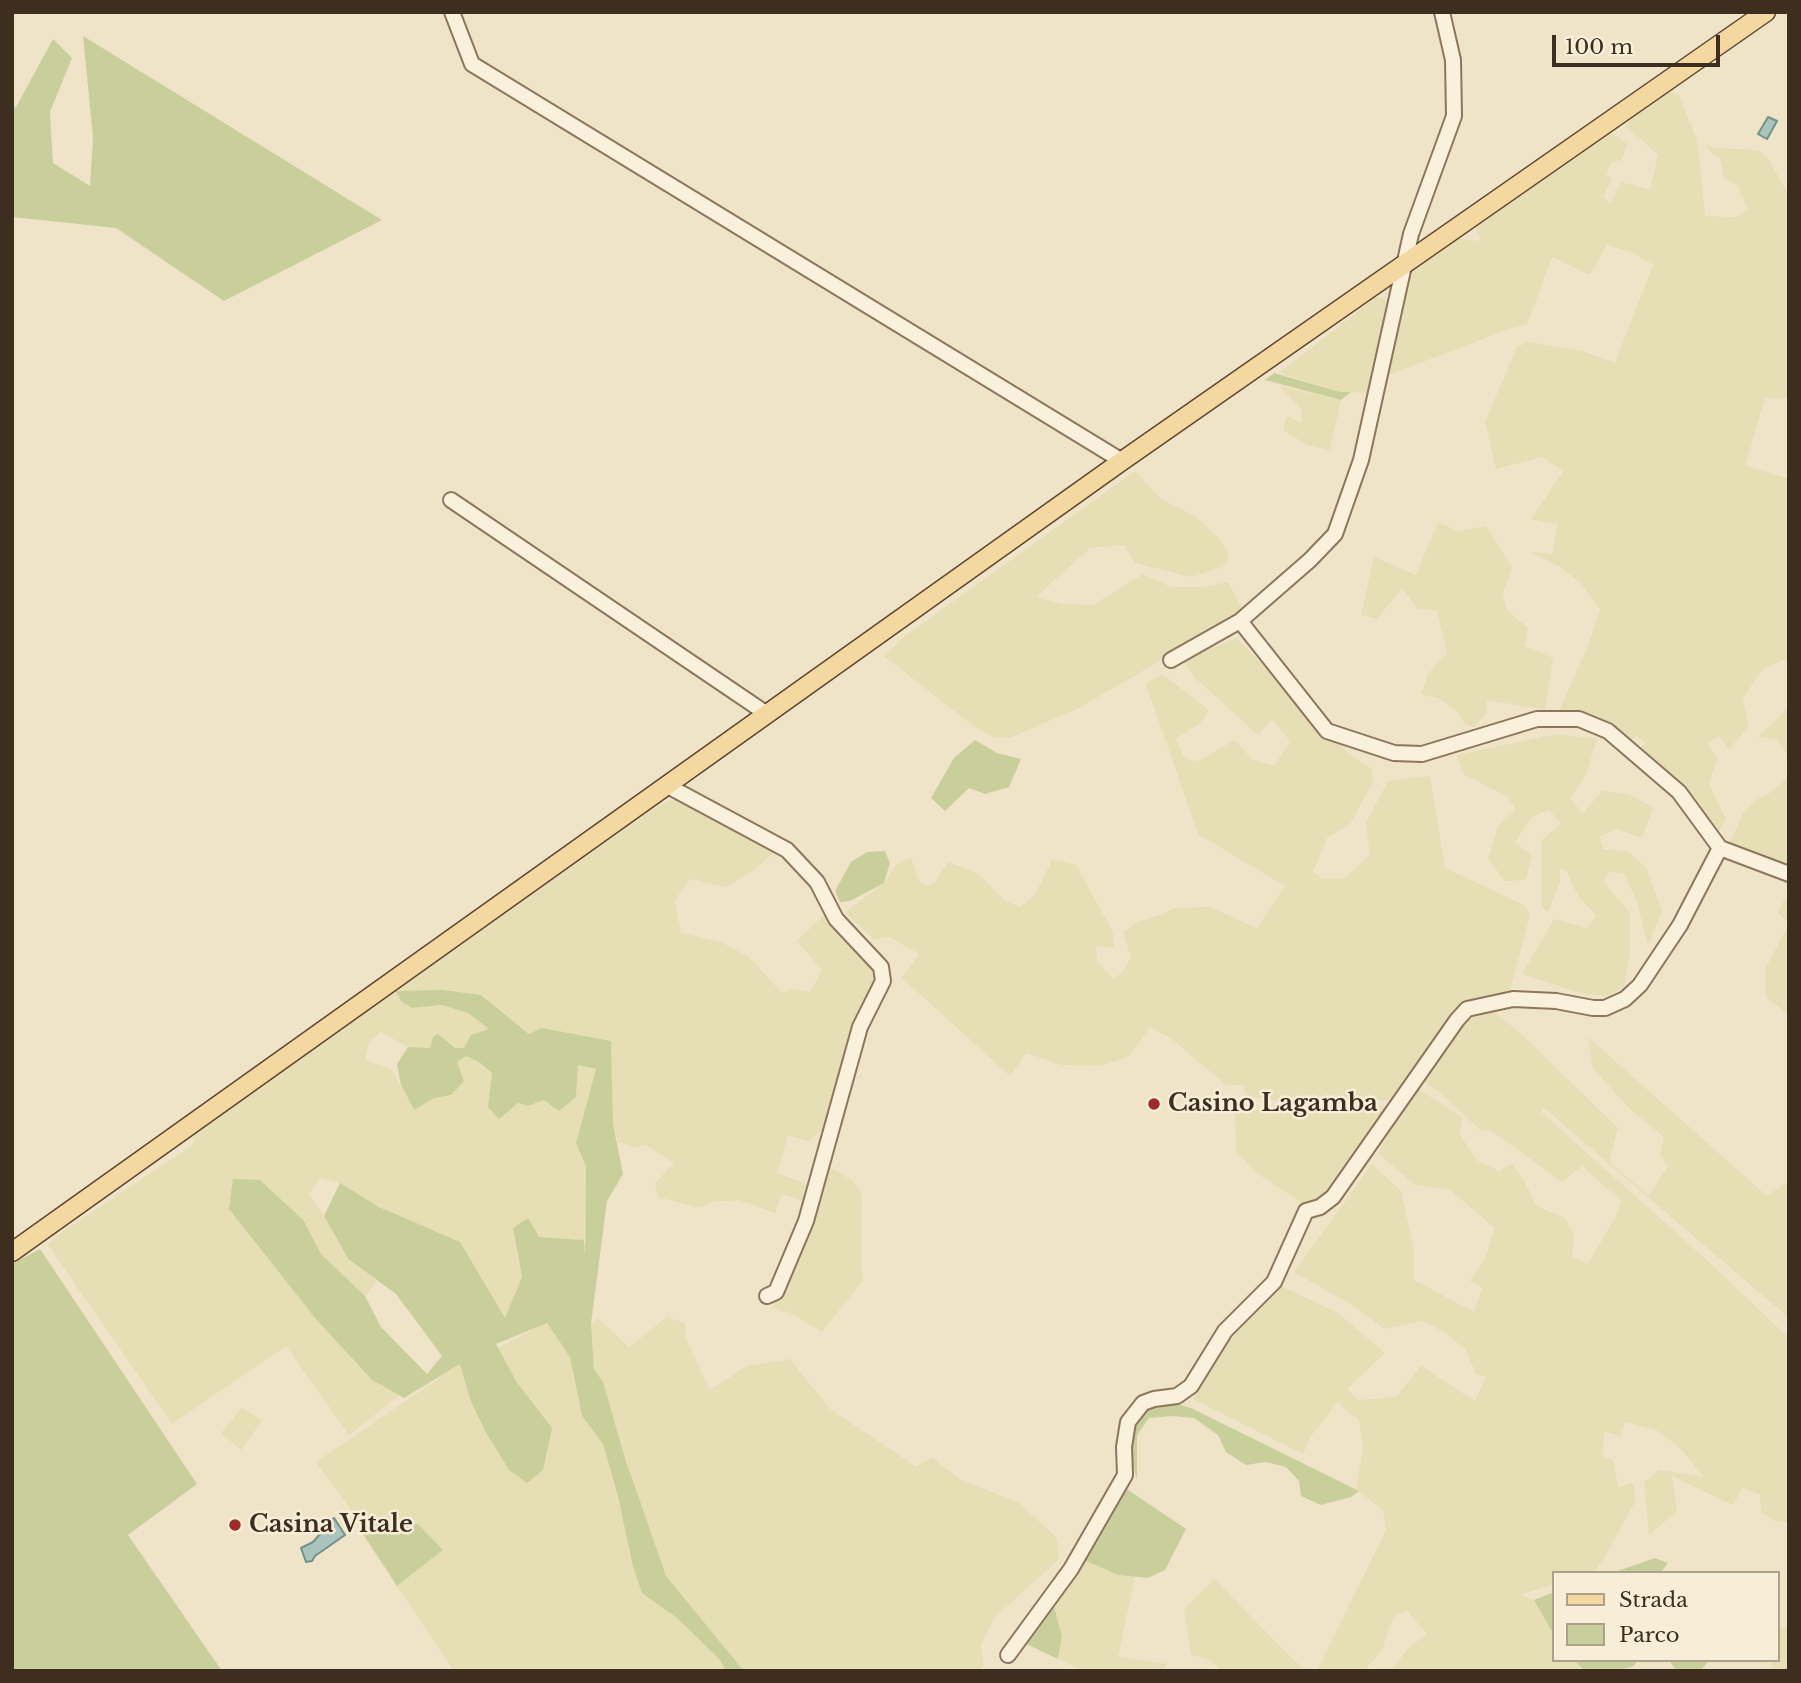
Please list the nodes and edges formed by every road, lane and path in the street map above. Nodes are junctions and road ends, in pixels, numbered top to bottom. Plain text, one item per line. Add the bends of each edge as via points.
1 (452, 12) edge
2 (1442, 12) edge
3 (1766, 12) edge
4 (1405, 264) junction
5 (1122, 461) junction
6 (451, 500) dead end
7 (1240, 621) junction
8 (1171, 660) dead end
9 (766, 714) junction
10 (666, 785) junction
11 (1720, 849) junction
12 (1789, 874) edge
13 (12, 1252) edge
14 (767, 1296) dead end
15 (1008, 1655) dead end

1 - 5 street via 472,64
2 - 4 street via 1453,60 1454,116 1411,234
3 - 4 main road
4 - 5 main road
4 - 7 street via 1361,460 1335,534
5 - 9 main road
6 - 9 street
7 - 8 street
7 - 11 street via 1327,731 1394,753 1422,754 1537,719 1579,719 1608,731 1679,792
9 - 10 main road
10 - 13 main road
10 - 14 street via 787,850 817,882 836,919 881,967 883,981 860,1027 806,1221 776,1292
11 - 12 street
11 - 15 street via 1680,925 1640,985 1625,999 1605,1008 1513,999 1467,1009 1457,1020 1333,1197 1306,1211 1274,1282 1225,1331 1191,1386 1177,1396 1143,1403 1128,1422 1125,1475 1071,1569

